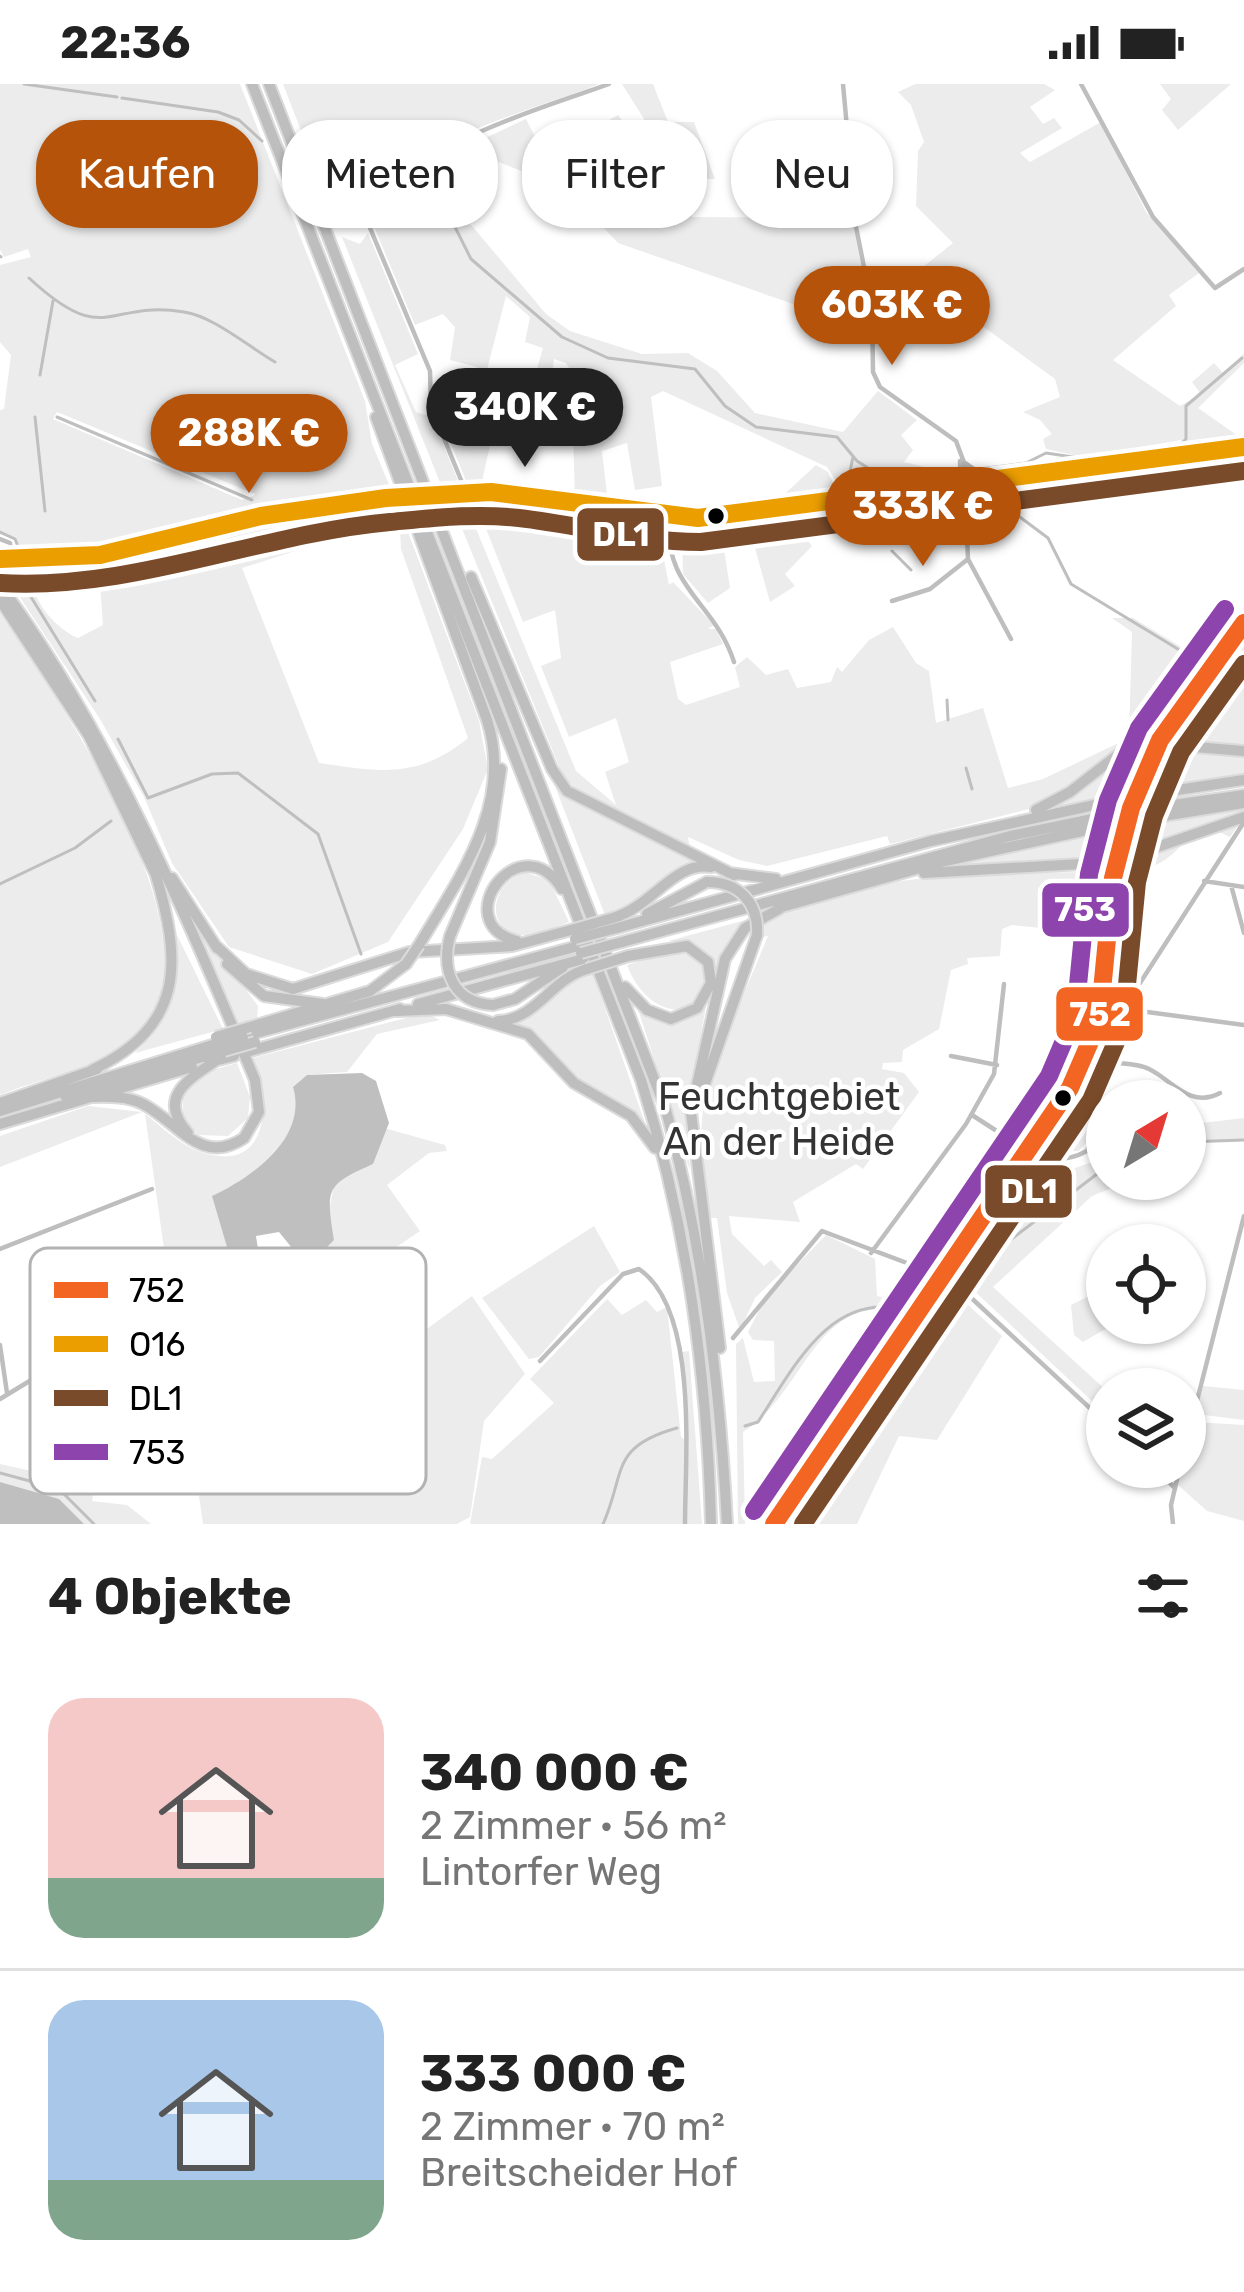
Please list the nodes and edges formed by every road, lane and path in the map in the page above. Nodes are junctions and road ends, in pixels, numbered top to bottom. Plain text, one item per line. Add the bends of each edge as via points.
1 (252, 84) edge
2 (269, 84) edge
3 (609, 84) edge
4 (843, 84) edge
5 (1081, 84) edge
6 (1244, 269) edge
7 (360, 362) junction
8 (1244, 447) edge
9 (963, 460) junction
10 (986, 480) junction
11 (963, 484) junction
12 (940, 487) junction
13 (466, 492) junction
14 (438, 495) junction
15 (395, 498) dead end
16 (961, 503) junction
17 (966, 514) junction
18 (652, 518) junction
19 (674, 519) junction
20 (0, 539) edge
21 (670, 539) junction
22 (0, 559) edge
23 (968, 559) junction
24 (12, 561) junction
25 (0, 585) edge
26 (0, 600) edge
27 (892, 601) dead end
28 (1244, 623) edge
29 (1011, 639) dead end
30 (734, 662) dead end
31 (1180, 709) junction
32 (487, 720) junction
33 (1193, 747) junction
34 (1123, 750) junction
35 (1156, 750) junction
36 (1244, 751) edge
37 (1244, 791) edge
38 (1159, 808) junction
39 (1102, 818) junction
40 (1242, 819) edge
41 (995, 825) junction
42 (150, 838) junction
43 (1133, 854) junction
44 (1117, 856) junction
45 (1094, 867) junction
46 (154, 869) junction
47 (734, 875) junction
48 (896, 876) junction
49 (798, 878) junction
50 (1113, 878) junction
51 (852, 879) junction
52 (1204, 881) junction
53 (1231, 886) junction
54 (1244, 887) edge
55 (781, 908) junction
56 (576, 912) junction
57 (717, 922) junction
58 (1244, 933) edge
59 (621, 936) junction
60 (545, 942) junction
61 (215, 945) junction
62 (579, 949) junction
63 (501, 966) junction
64 (620, 981) junction
65 (1004, 984) dead end
66 (323, 1004) junction
67 (1122, 1009) junction
68 (396, 1011) junction
69 (494, 1021) junction
70 (1244, 1024) edge
71 (252, 1039) junction
72 (222, 1049) junction
73 (951, 1056) dead end
74 (1109, 1062) junction
75 (997, 1065) junction
76 (92, 1070) junction
77 (1220, 1093) dead end
78 (86, 1097) junction
79 (0, 1107) edge
80 (972, 1115) junction
81 (0, 1123) edge
82 (692, 1143) junction
83 (1029, 1151) junction
84 (152, 1189) dead end
85 (674, 1196) junction
86 (1244, 1216) edge
87 (0, 1249) edge
88 (871, 1253) junction
89 (942, 1277) junction
90 (734, 1338) dead end
91 (0, 1345) edge
92 (540, 1361) dead end
93 (1205, 1368) edge
94 (30, 1381) edge
95 (718, 1387) junction
96 (3, 1397) edge
97 (1086, 1404) edge
98 (1175, 1488) edge
99 (685, 1524) edge
100 (711, 1524) edge
101 (727, 1524) edge
102 (775, 1524) edge
103 (1173, 1524) edge

1 - 7 highway
2 - 14 highway
3 - 13 street via 481,132 401,174 374,203 370,228 430,370 431,406
4 - 9 street via 874,376 954,438
5 - 6 street via 1153,217 1215,288
7 - 32 highway
7 - 56 highway
8 - 10 main road
9 - 10 main road
9 - 11 street
10 - 11 main road
11 - 12 main road
11 - 16 street
11 - 17 street
12 - 16 main road
12 - 19 main road
13 - 14 main road
13 - 18 main road via 538,493
14 - 47 highway via 567,791
14 - 64 highway
15 - 24 main road via 256,517 88,561
16 - 17 street
17 - 23 street
18 - 19 main road
18 - 21 street
19 - 21 street
20 - 24 street via 12,546
21 - 30 street via 680,583 719,625
22 - 24 main road
23 - 27 street via 930,590
23 - 29 street
25 - 42 highway via 95,730
26 - 46 highway via 77,716
28 - 31 main road
31 - 33 highway via 1181,736
31 - 34 highway
31 - 35 main road
32 - 62 highway, bridge via 501,762 500,805 450,936 452,982 471,1000 493,1005 515,999
32 - 66 highway, bridge via 495,758 487,814 468,862 406,964 378,987
33 - 35 highway
33 - 36 highway
34 - 35 highway
34 - 41 highway via 1064,796
35 - 44 main road
37 - 38 highway
37 - 38 highway
37 - 41 highway, bridge via 1144,795
38 - 39 highway, bridge
38 - 39 highway, bridge
39 - 48 highway
39 - 51 highway
39 - 59 highway via 918,851
40 - 43 highway
40 - 52 street
41 - 49 highway
42 - 61 highway
42 - 78 highway via 255,1079 260,1112 240,1142 211,1148 137,1101
43 - 44 highway
43 - 50 highway
44 - 45 highway
44 - 50 main road
45 - 48 highway
45 - 50 highway
46 - 72 highway via 254,1094 244,1131 212,1143 182,1126 175,1099 184,1079
46 - 76 highway via 169,923 169,994 140,1042
47 - 49 highway
47 - 59 highway via 689,867
48 - 55 highway
49 - 59 highway
50 - 83 main road via 1099,1021 1070,1088
51 - 57 highway
51 - 59 highway
52 - 53 street
52 - 67 street
53 - 54 street
53 - 58 street
55 - 57 highway
55 - 82 highway via 739,934 725,959 691,1112
56 - 60 highway via 543,870 504,875 488,897 495,928 514,940
56 - 85 highway via 641,1080
57 - 59 highway
59 - 62 highway, bridge
59 - 62 highway, bridge
59 - 64 highway via 694,949 708,962 710,990 692,1013 671,1019 647,1010
59 - 82 highway, bridge via 707,881 744,895 755,912 757,935
60 - 61 highway via 399,955 293,989 246,974
60 - 62 highway
60 - 63 highway
61 - 66 highway via 257,993
62 - 63 highway
62 - 68 highway
62 - 69 highway via 565,977 522,1016
62 - 71 highway
63 - 71 highway
64 - 95 highway via 677,1149
65 - 75 street
66 - 71 highway
67 - 70 street
67 - 74 street
68 - 69 highway via 440,1008
68 - 71 highway
69 - 85 highway via 536,1039 574,1083 637,1121
71 - 72 highway, bridge
72 - 76 highway
72 - 78 highway
72 - 79 highway
72 - 81 highway
73 - 75 street
74 - 77 street via 1148,1069 1186,1094
74 - 83 street via 1092,1145 1059,1158
75 - 80 street
76 - 79 highway
78 - 81 highway
80 - 83 street
80 - 88 street
82 - 95 highway via 713,1270
83 - 89 main road
84 - 87 street
85 - 100 highway via 704,1380
86 - 93 street
88 - 89 street
88 - 90 street via 823,1232
89 - 97 street
89 - 102 main road
91 - 96 street
92 - 99 street via 604,1288 633,1269 645,1272 667,1298 683,1345
94 - 96 street
95 - 101 highway
98 - 103 street

